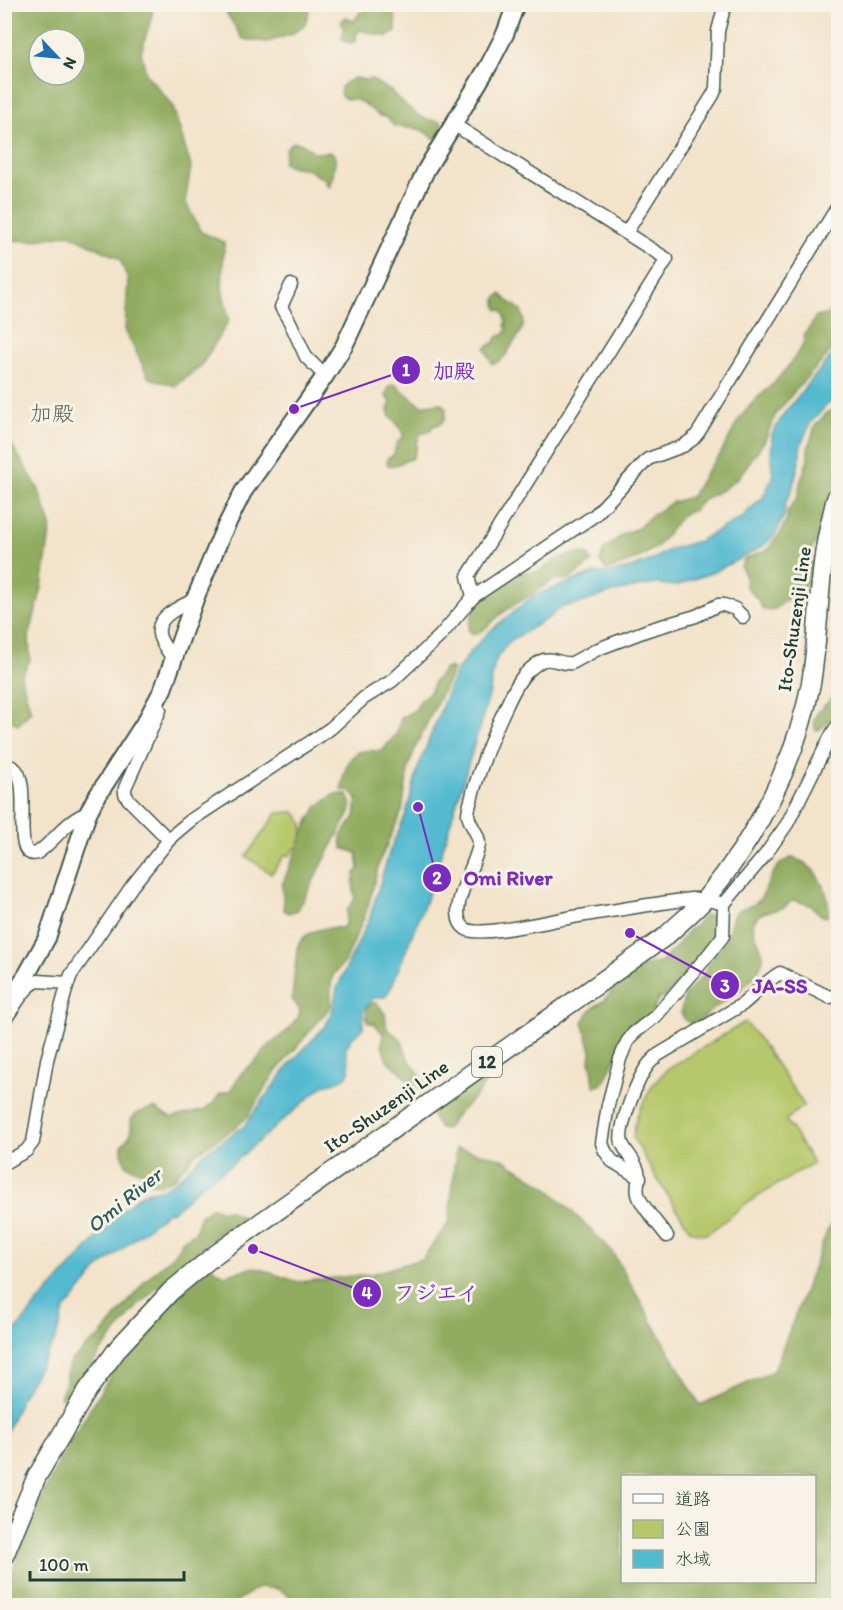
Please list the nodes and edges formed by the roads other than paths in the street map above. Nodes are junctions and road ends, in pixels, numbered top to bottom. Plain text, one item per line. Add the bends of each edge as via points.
1 (516, 4) edge
2 (725, 4) edge
3 (453, 124) junction
4 (838, 206) edge
5 (626, 233) junction
6 (291, 285) dead end
7 (324, 376) junction
8 (838, 494) edge
9 (473, 597) junction
10 (195, 599) junction
11 (743, 617) dead end
12 (174, 658) junction
13 (164, 686) junction
14 (837, 731) edge
15 (4, 765) edge
16 (88, 813) junction
17 (169, 840) junction
18 (705, 899) junction
19 (724, 904) junction
20 (68, 983) junction
21 (838, 996) edge
22 (4, 1007) edge
23 (4, 1020) edge
24 (4, 1163) edge
25 (640, 1178) junction
26 (667, 1236) dead end
27 (4, 1556) edge

1 - 3 street via 489,65
2 - 5 street via 718,31 713,95
3 - 5 street
3 - 7 street via 413,195 344,346
4 - 9 street via 693,439 648,459 595,515
5 - 9 street via 667,259 468,576
6 - 7 street via 281,307 306,357
7 - 10 street via 243,492
8 - 18 main road, Ito-Shuzenji Line / 12 via 824,554 811,682 799,729 760,820
9 - 17 street via 440,636 392,681 364,698 331,728 190,820
10 - 12 street
10 - 12 street via 167,615 160,626 159,636
11 - 18 street via 735,609 718,605 598,649 572,663 542,660 522,677 481,765 471,802 468,814 479,845 459,901 458,916 461,925 476,932
12 - 13 street
13 - 16 street
13 - 17 street via 160,710 125,794
14 - 19 street via 787,824
15 - 16 street via 13,767 20,778 28,852 38,854 68,825
16 - 22 street via 46,938
17 - 20 street via 132,886
18 - 19 street
18 - 27 main road, Ito-Shuzenji Line / 12 via 666,936 216,1254 171,1291 118,1347 87,1391 36,1478
19 - 25 street via 723,936 656,1016 634,1033 620,1059 602,1143 612,1161
20 - 23 street via 34,982
20 - 24 street via 47,1060 33,1142 26,1151
21 - 25 street via 829,997 780,973 743,1004 658,1055 648,1065 621,1132 621,1141
25 - 26 street via 637,1192 641,1201

